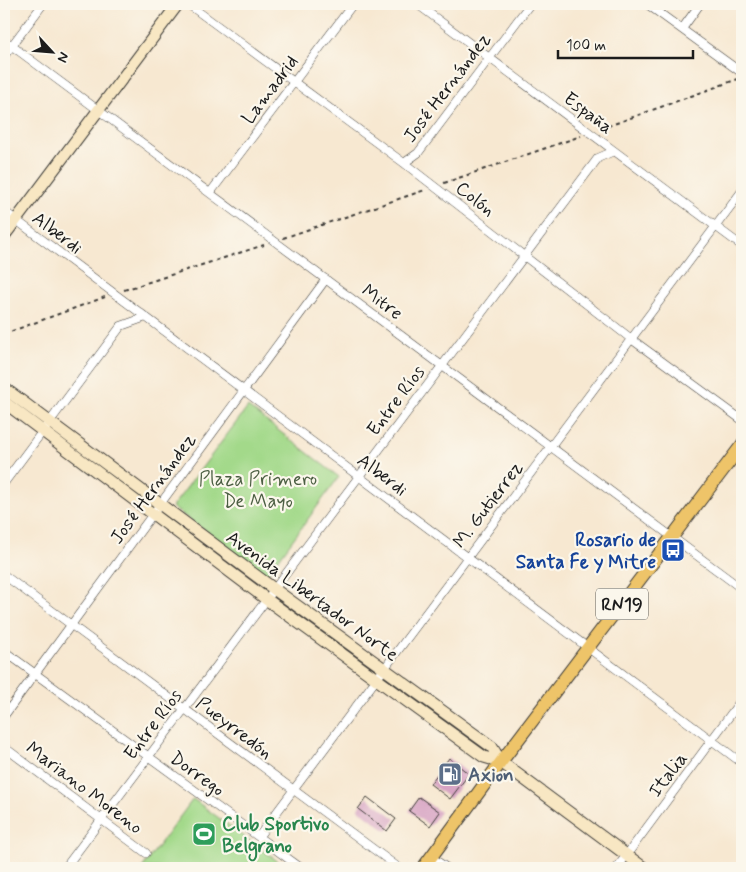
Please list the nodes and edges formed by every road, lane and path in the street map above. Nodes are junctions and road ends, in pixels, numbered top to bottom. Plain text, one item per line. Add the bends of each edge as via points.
1 (43, 4) edge
2 (178, 4) edge
3 (188, 4) edge
4 (353, 4) edge
5 (416, 4) edge
6 (530, 4) edge
7 (648, 4) edge
8 (700, 4) edge
9 (682, 29) junction
10 (4, 40) edge
11 (12, 46) junction
12 (4, 56) edge
13 (489, 58) junction
14 (742, 73) edge
15 (742, 78) edge
16 (294, 82) junction
17 (98, 110) junction
18 (590, 133) junction
19 (614, 151) junction
20 (404, 163) junction
21 (434, 186) junction
22 (742, 191) edge
23 (210, 194) junction
24 (4, 211) edge
25 (15, 220) junction
26 (716, 226) junction
27 (4, 236) edge
28 (275, 241) junction
29 (742, 246) edge
30 (524, 256) junction
31 (326, 279) junction
32 (114, 294) junction
33 (146, 317) junction
34 (4, 334) edge
35 (631, 339) junction
36 (442, 366) junction
37 (4, 388) edge
38 (244, 390) junction
39 (4, 402) edge
40 (742, 420) edge
41 (49, 421) junction
42 (42, 431) junction
43 (742, 445) edge
44 (550, 447) junction
45 (358, 476) junction
46 (4, 483) edge
47 (157, 510) junction
48 (672, 537) junction
49 (467, 558) junction
50 (4, 575) edge
51 (274, 589) junction
52 (742, 589) edge
53 (266, 599) junction
54 (71, 625) junction
55 (588, 648) junction
56 (4, 651) edge
57 (383, 669) junction
58 (36, 674) junction
59 (376, 679) junction
60 (742, 699) edge
61 (184, 709) junction
62 (4, 716) edge
63 (712, 740) junction
64 (4, 747) edge
65 (147, 757) junction
66 (501, 762) junction
67 (742, 764) edge
68 (293, 790) junction
69 (102, 819) junction
70 (258, 836) junction
71 (146, 853) dead end
72 (626, 856) junction
73 (431, 857) junction
74 (65, 868) edge
75 (301, 868) edge
76 (399, 868) edge
77 (423, 868) edge
78 (447, 868) edge
79 (617, 868) edge
80 (644, 868) edge

1 - 11 street
2 - 17 main road
3 - 16 street, Colón
4 - 16 street, Lamadrid
5 - 13 street, España
6 - 13 street, José Hernández
7 - 9 street
8 - 9 street
9 - 14 street
10 - 11 street, Mitre
11 - 12 street
11 - 17 street, Mitre
13 - 18 street, España
13 - 20 street, José Hernández via 418,153
15 - 18 path
16 - 20 street, Colón
16 - 23 street, Lamadrid
17 - 23 street, Mitre
17 - 25 main road
18 - 19 street, España
18 - 21 path
19 - 26 street, España
19 - 30 street, Entre Ríos via 598,158
20 - 21 street, Colón
21 - 28 path
21 - 30 street, Colón
22 - 26 street, M. Gutierrez
23 - 28 street, Mitre
24 - 25 street, Alberdi
25 - 27 main road
25 - 32 street, Alberdi
26 - 29 street, España
26 - 35 street, M. Gutierrez
28 - 31 street, Mitre
28 - 32 path
30 - 35 street, Colón
30 - 36 street, Entre Ríos
31 - 36 street, Mitre
31 - 38 street, José Hernández
32 - 33 street, Alberdi
32 - 34 path
33 - 38 street, Alberdi
33 - 41 street via 121,326
35 - 40 street, Colón
35 - 44 street, M. Gutierrez
36 - 44 street, Mitre
36 - 45 street, Entre Ríos
37 - 41 main road, Avenida Libertador Norte
38 - 45 street, Alberdi
38 - 47 street, José Hernández
39 - 42 main road, Avenida Libertador Norte
41 - 42 street
41 - 47 main road, Avenida Libertador Norte
42 - 46 street
42 - 47 main road, Avenida Libertador Norte
43 - 48 main road, RN19
44 - 48 street, Mitre
44 - 49 street, M. Gutierrez
45 - 49 street, Alberdi
45 - 51 street, Entre Ríos
47 - 51 main road, Avenida Libertador Norte
47 - 53 main road, Avenida Libertador Norte
47 - 54 street, José Hernández
48 - 52 street, Mitre
48 - 55 main road, RN19
49 - 55 street, Alberdi
49 - 57 street, M. Gutierrez
50 - 54 street, Pueyrredón
51 - 53 street, Entre Ríos
51 - 57 main road, Avenida Libertador Norte
53 - 59 main road, Avenida Libertador Norte
53 - 61 street, Entre Ríos
54 - 58 street, José Hernández
54 - 61 street, Pueyrredón
55 - 63 street, Alberdi
55 - 66 main road, RN19
56 - 58 street, Dorrego
57 - 59 street, M. Gutierrez
57 - 66 main road, Avenida Libertador Norte via 492,747
58 - 62 street, José Hernández
58 - 65 street, Dorrego
59 - 66 main road, Avenida Libertador Norte via 484,757
59 - 68 street, M. Gutierrez
60 - 63 street, Italia
61 - 65 street, Entre Ríos
61 - 68 street, Pueyrredón
63 - 67 street, Alberdi
63 - 72 street, Italia
64 - 69 street, Mariano Moreno
65 - 69 street, Entre Ríos
65 - 70 street, Dorrego
66 - 72 main road, Avenida Libertador Norte
66 - 73 main road, RN19
68 - 70 street, M. Gutierrez
68 - 76 street, Pueyrredón
69 - 71 street, Mariano Moreno
69 - 74 street, Entre Ríos
70 - 75 street, Dorrego
72 - 79 street, Italia
72 - 80 main road, Avenida Libertador Norte
73 - 77 main road, RN19
73 - 78 street

